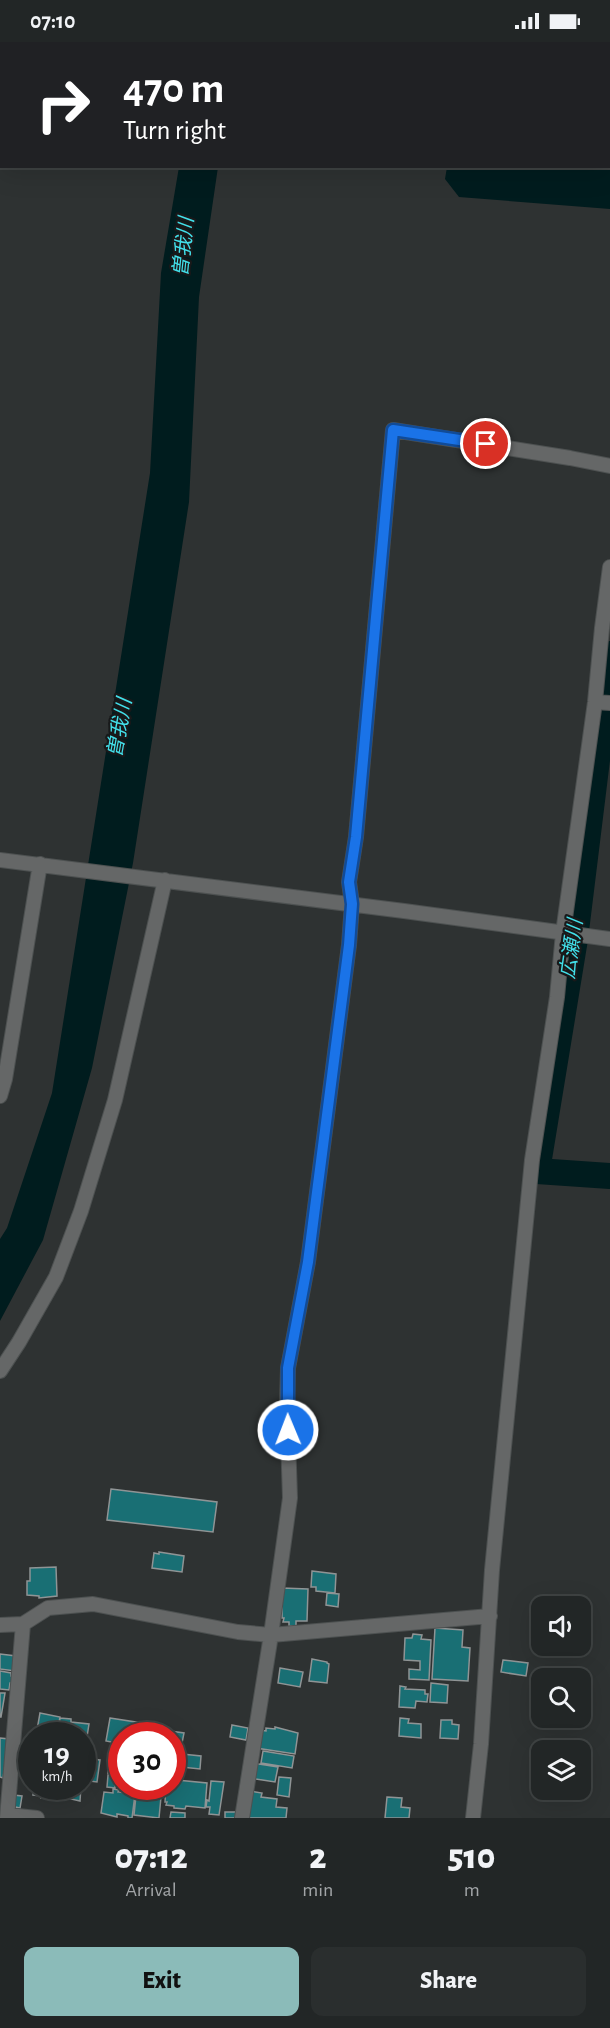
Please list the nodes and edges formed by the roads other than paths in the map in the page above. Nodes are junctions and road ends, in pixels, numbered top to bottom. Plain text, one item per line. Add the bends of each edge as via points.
1 (610, 466) edge
2 (610, 567) edge
3 (595, 702) junction
4 (610, 703) edge
5 (0, 860) edge
6 (40, 864) junction
7 (165, 880) junction
8 (352, 904) junction
9 (563, 933) junction
10 (610, 939) edge
11 (0, 1096) edge
12 (0, 1371) edge
13 (490, 1616) junction
14 (23, 1624) junction
15 (0, 1625) edge
16 (271, 1635) junction
17 (7, 1816) edge
18 (37, 1818) edge
19 (242, 1818) edge
20 (473, 1818) edge

1 - 8 street via 393,430 349,882
2 - 3 street
3 - 4 street
3 - 9 street
5 - 6 street
6 - 7 street
6 - 11 street
7 - 8 street
7 - 12 street via 115,1100 81,1211 56,1277
8 - 9 street
8 - 16 street via 308,1262 288,1368 291,1498
9 - 10 street
9 - 13 street via 532,1160
13 - 16 street
13 - 20 street
14 - 15 street
14 - 16 street via 48,1608 93,1604
14 - 17 street
16 - 19 street
17 - 18 street

